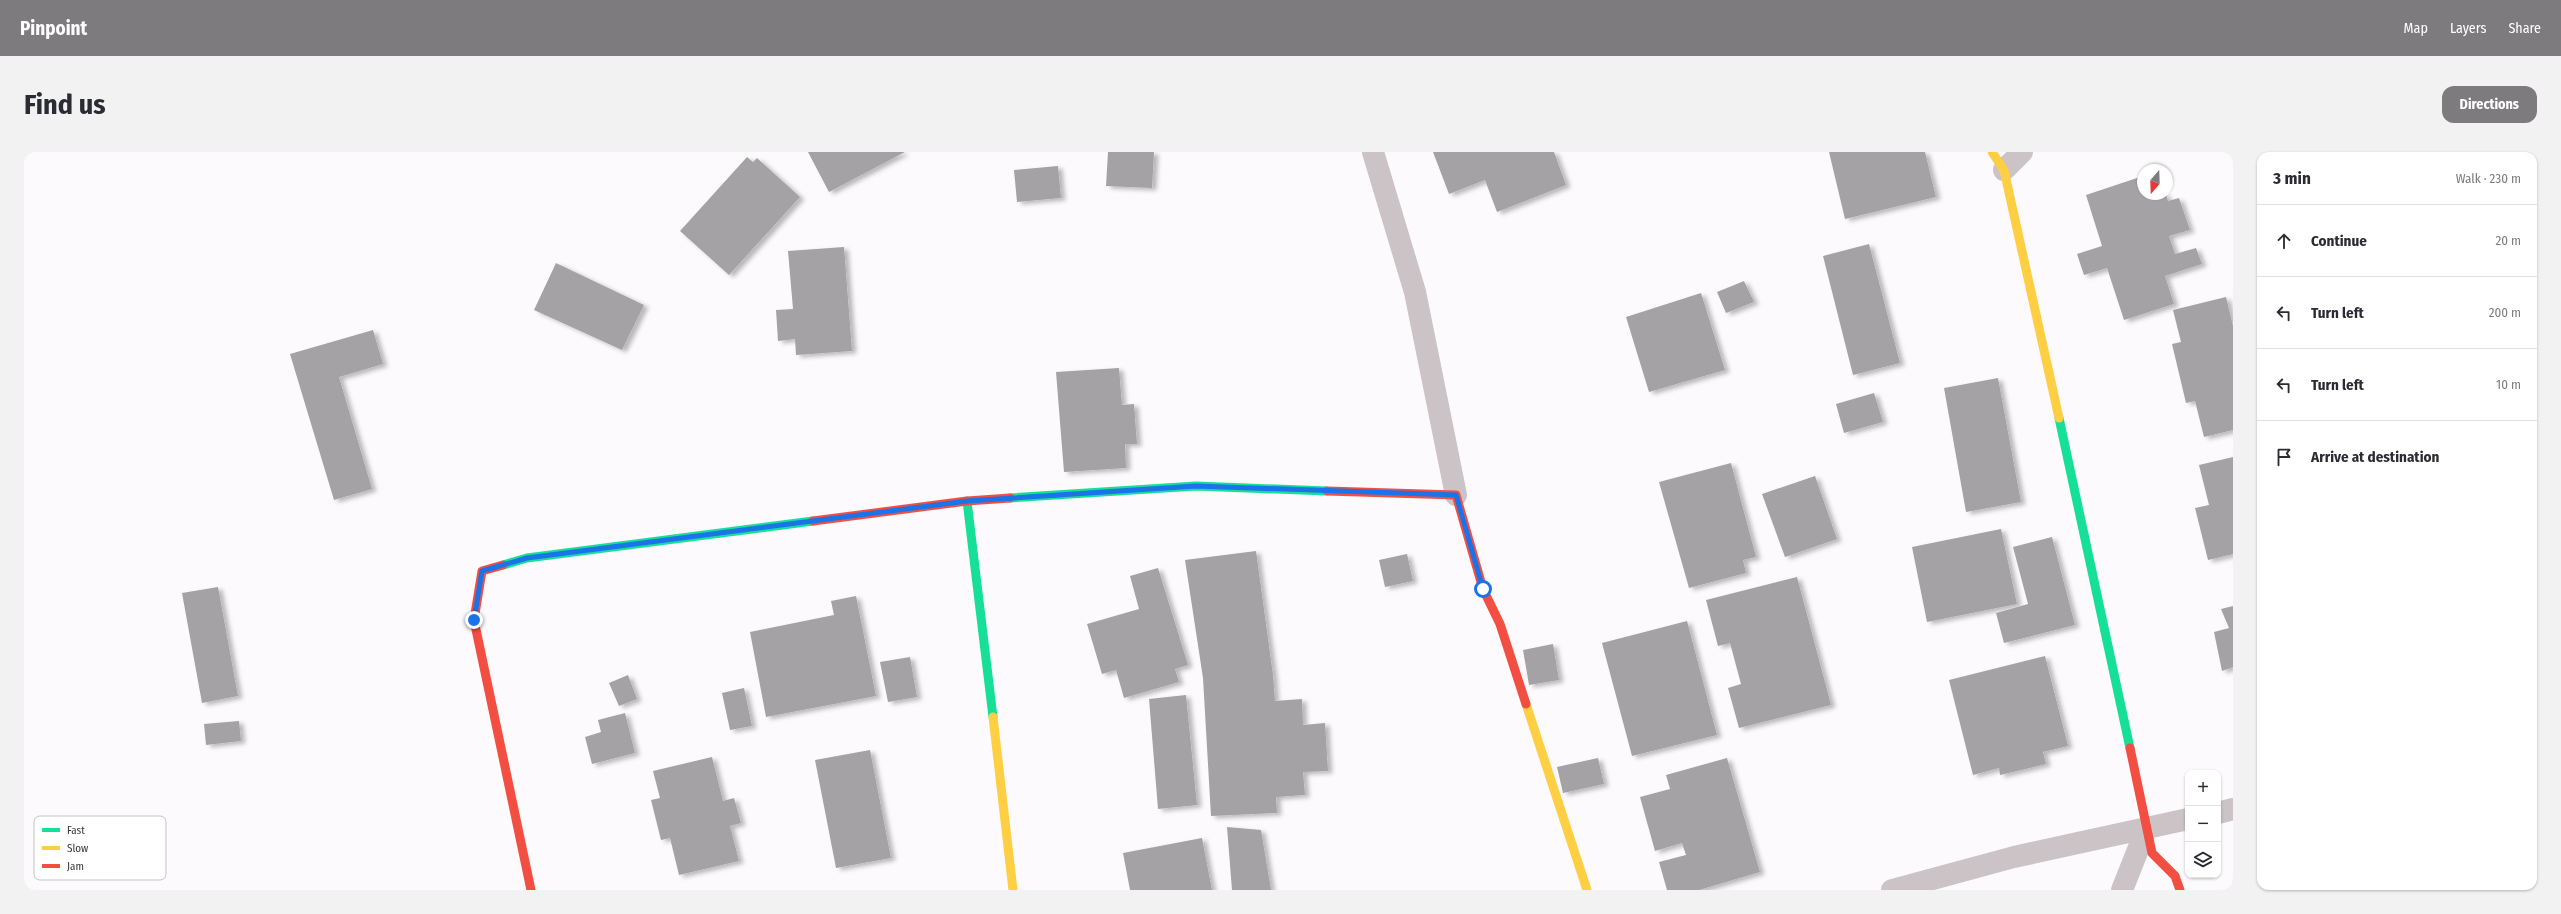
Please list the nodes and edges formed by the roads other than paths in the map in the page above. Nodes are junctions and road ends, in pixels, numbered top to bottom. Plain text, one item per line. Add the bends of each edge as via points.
1 (1373, 152) edge
2 (1992, 152) edge
3 (2022, 152) edge
4 (2004, 170) junction
5 (1456, 495) junction
6 (967, 501) junction
7 (2233, 810) edge
8 (2221, 812) edge
9 (2185, 820) edge
10 (2146, 827) junction
11 (531, 890) edge
12 (1013, 890) edge
13 (1587, 890) edge
14 (1892, 890) edge
15 (2122, 890) edge
16 (2180, 890) edge

1 - 5 street via 1415,292
2 - 4 street
3 - 4 street
4 - 10 street
5 - 6 street via 1196,486
5 - 13 street via 1483,589 1500,624
6 - 11 street via 527,558 482,571 474,620
6 - 12 street
7 - 8 street
9 - 10 street
10 - 14 street via 2014,857
10 - 15 street
10 - 16 street via 2152,853 2176,876

